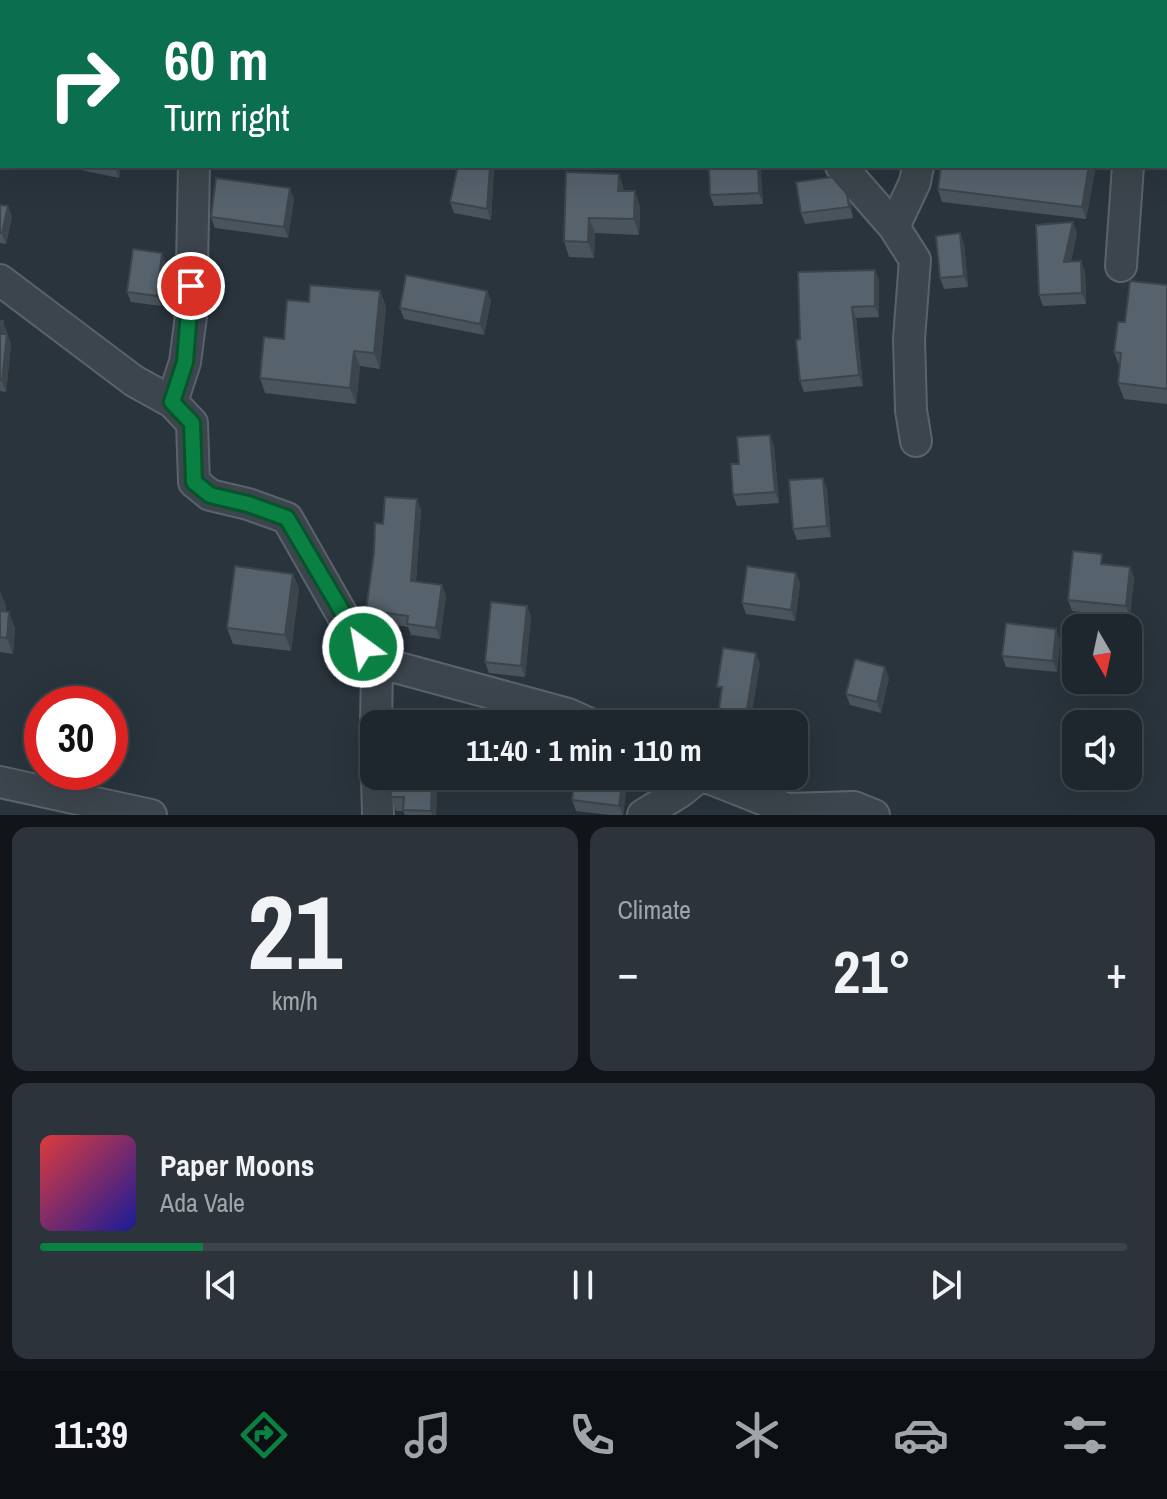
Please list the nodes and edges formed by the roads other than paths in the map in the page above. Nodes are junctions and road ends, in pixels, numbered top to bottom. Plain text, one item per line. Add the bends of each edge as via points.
1 (194, 168) edge
2 (843, 168) edge
3 (918, 168) edge
4 (1128, 168) edge
5 (894, 227) junction
6 (1121, 266) dead end
7 (0, 280) edge
8 (172, 402) junction
9 (916, 441) dead end
10 (377, 668) junction
11 (376, 710) edge
12 (553, 710) edge
13 (0, 782) edge
14 (377, 790) edge
15 (683, 790) edge
16 (738, 790) edge
17 (151, 815) edge
18 (378, 815) edge
19 (643, 815) edge
20 (874, 815) edge

1 - 8 street via 191,316 185,362
2 - 5 street
3 - 5 street
4 - 6 street
5 - 9 street via 915,260 909,339
7 - 8 street via 134,381
8 - 10 street via 192,423 194,482 210,495 287,518
10 - 11 street
10 - 12 street via 388,665
13 - 17 street
14 - 18 street
15 - 19 street
16 - 20 street via 787,809 854,807

